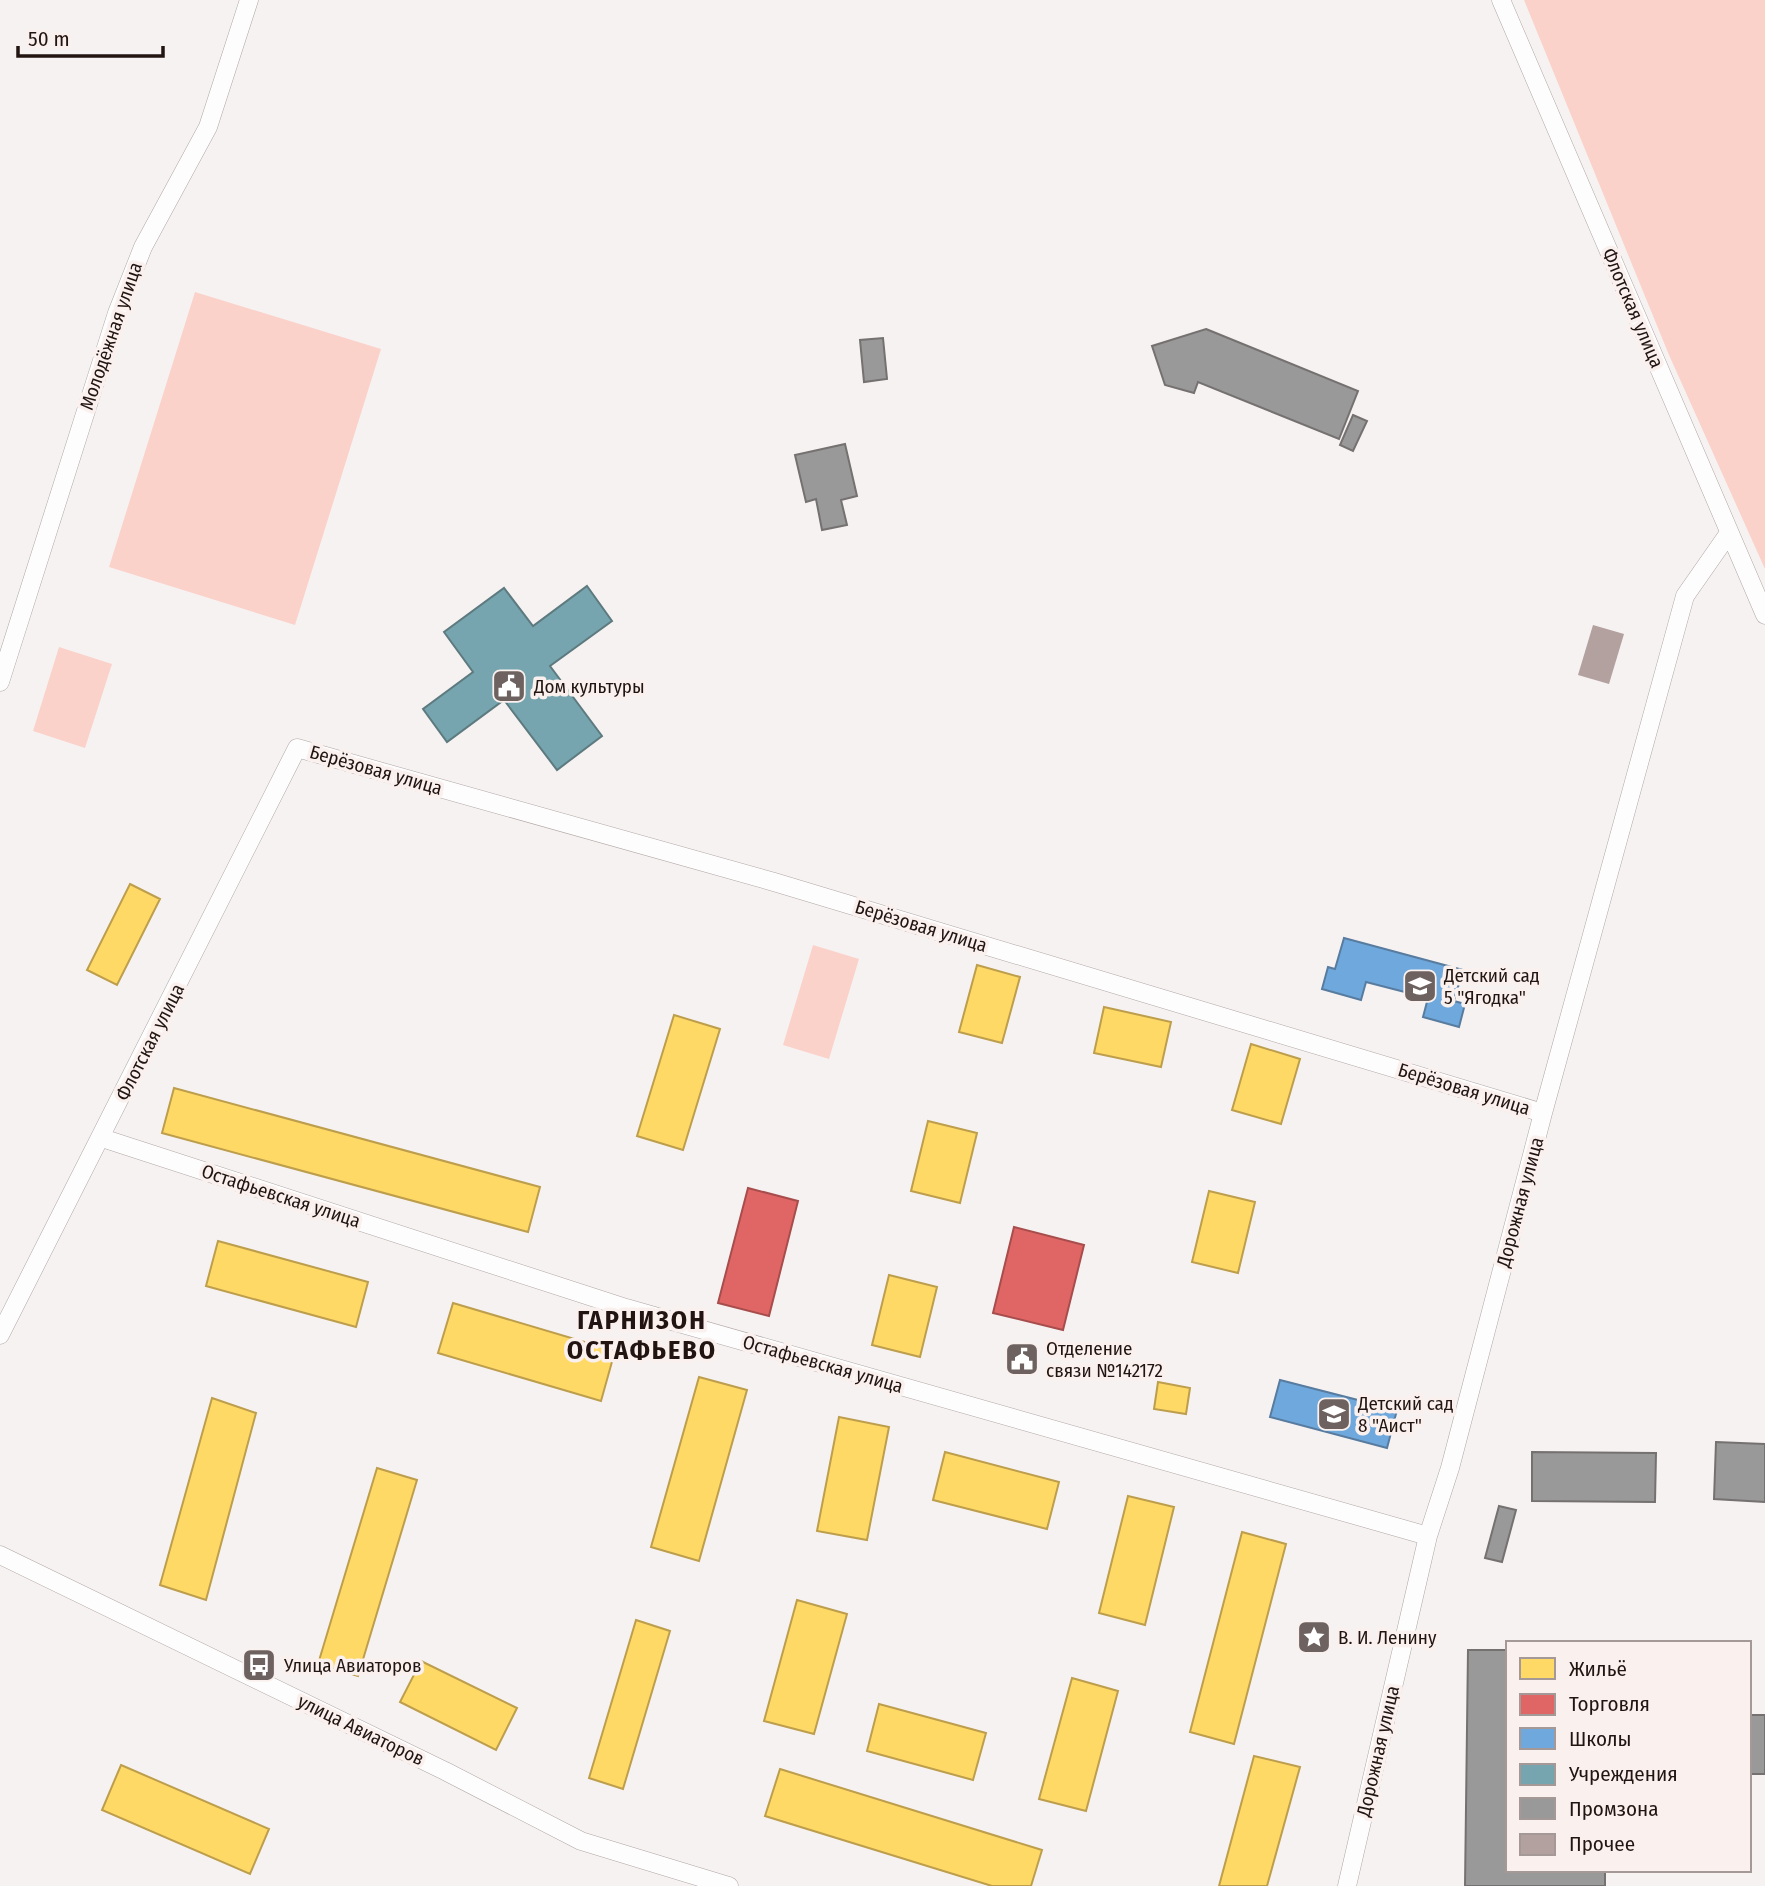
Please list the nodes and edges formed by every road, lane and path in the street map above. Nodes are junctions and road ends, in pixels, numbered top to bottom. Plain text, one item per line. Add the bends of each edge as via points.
1 (249, 0) edge
2 (1501, 0) edge
3 (1729, 533) junction
4 (1765, 615) edge
5 (0, 682) edge
6 (297, 748) joint
7 (1543, 1113) junction
8 (102, 1138) junction
9 (0, 1335) edge
10 (1428, 1536) junction
11 (0, 1555) edge
12 (729, 1886) edge
13 (1347, 1886) edge

1 - 5 street, Молодёжная улица via 208,127 143,247 117,313
2 - 3 street, Флотская улица
3 - 4 street, Флотская улица
3 - 7 street, Дорожная улица via 1685,596
6 - 7 street, Берёзовая улица via 774,882
6 - 8 street, Флотская улица
7 - 10 street, Дорожная улица
8 - 9 street, Флотская улица
8 - 10 street, Остафьевская улица via 626,1308
10 - 13 street, Дорожная улица
11 - 12 street, улица Авиаторов via 581,1841

